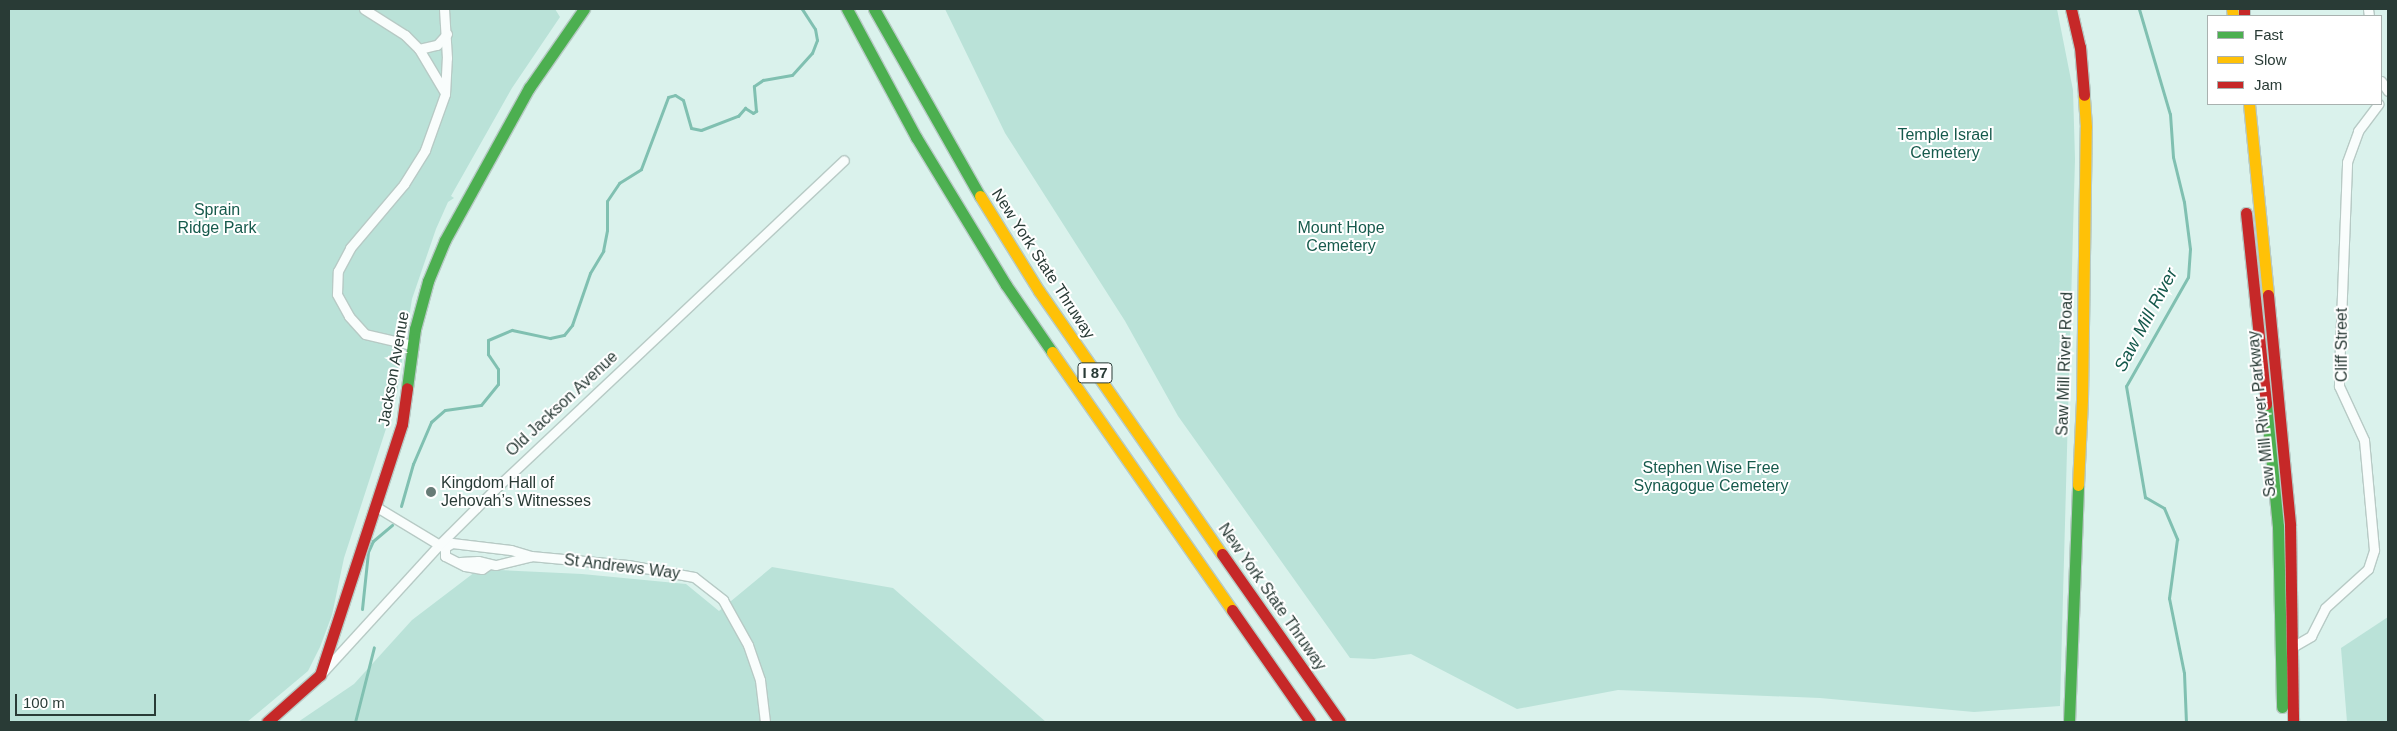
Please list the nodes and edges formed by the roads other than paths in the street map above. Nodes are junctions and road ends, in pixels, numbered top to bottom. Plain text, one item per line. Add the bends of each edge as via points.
1 (364, 9) edge
2 (444, 9) edge
3 (584, 9) edge
4 (836, 9) edge
5 (847, 9) edge
6 (874, 9) edge
7 (2071, 9) edge
8 (447, 34) junction
9 (419, 49) junction
10 (445, 94) junction
11 (2238, 105) edge
12 (2249, 105) edge
13 (2377, 105) edge
14 (899, 107) junction
15 (2242, 158) dead end
16 (844, 160) dead end
17 (2245, 202) dead end
18 (412, 345) junction
19 (375, 506) junction
20 (467, 545) junction
21 (442, 546) junction
22 (489, 548) junction
23 (532, 556) junction
24 (462, 561) junction
25 (488, 565) junction
26 (2294, 646) junction
27 (320, 675) junction
28 (267, 722) edge
29 (766, 722) edge
30 (1310, 722) edge
31 (1340, 722) edge
32 (2069, 722) edge
33 (2282, 722) edge
34 (2293, 722) edge

1 - 9 street via 405,35
2 - 8 street
3 - 18 main road, Jackson Avenue via 529,88 446,240 428,281
4 - 14 main road
5 - 14 main road, I 87
6 - 31 main road, New York State Thruway / I 87 via 952,151 1039,291
7 - 32 main road, Saw Mill River Road via 2080,47 2086,128 2082,400 2069,655
8 - 9 street via 437,45
8 - 10 street
9 - 10 street via 436,72
10 - 18 street via 425,150 404,184 350,248 338,271 337,294 349,316 365,334
11 - 15 main road
12 - 26 main road, Saw Mill River Parkway via 2287,491
13 - 26 street, Cliff Street via 2358,131 2347,162 2339,373 2340,386 2364,440 2374,550 2368,569 2325,608 2311,636
14 - 30 main road, I 87 via 1030,320
16 - 21 street, Old Jackson Avenue
17 - 33 main road, Saw Mill River Parkway via 2278,526
18 - 19 main road, Jackson Avenue via 402,424
19 - 21 street, St Andrews Way
19 - 27 main road, Jackson Avenue
20 - 21 street, St Andrews Way via 452,543
20 - 22 street, St Andrews Way
20 - 24 street
21 - 24 street, St Andrews Way via 446,556
21 - 27 street, Old Jackson Avenue
22 - 23 street, St Andrews Way
22 - 25 street
23 - 25 street, St Andrews Way
23 - 29 street, St Andrews Way via 683,573 708,585 724,600 748,645 760,680
24 - 25 street, St Andrews Way via 464,566 482,569
26 - 34 main road, Saw Mill River Parkway
27 - 28 main road, Old Jackson Avenue

